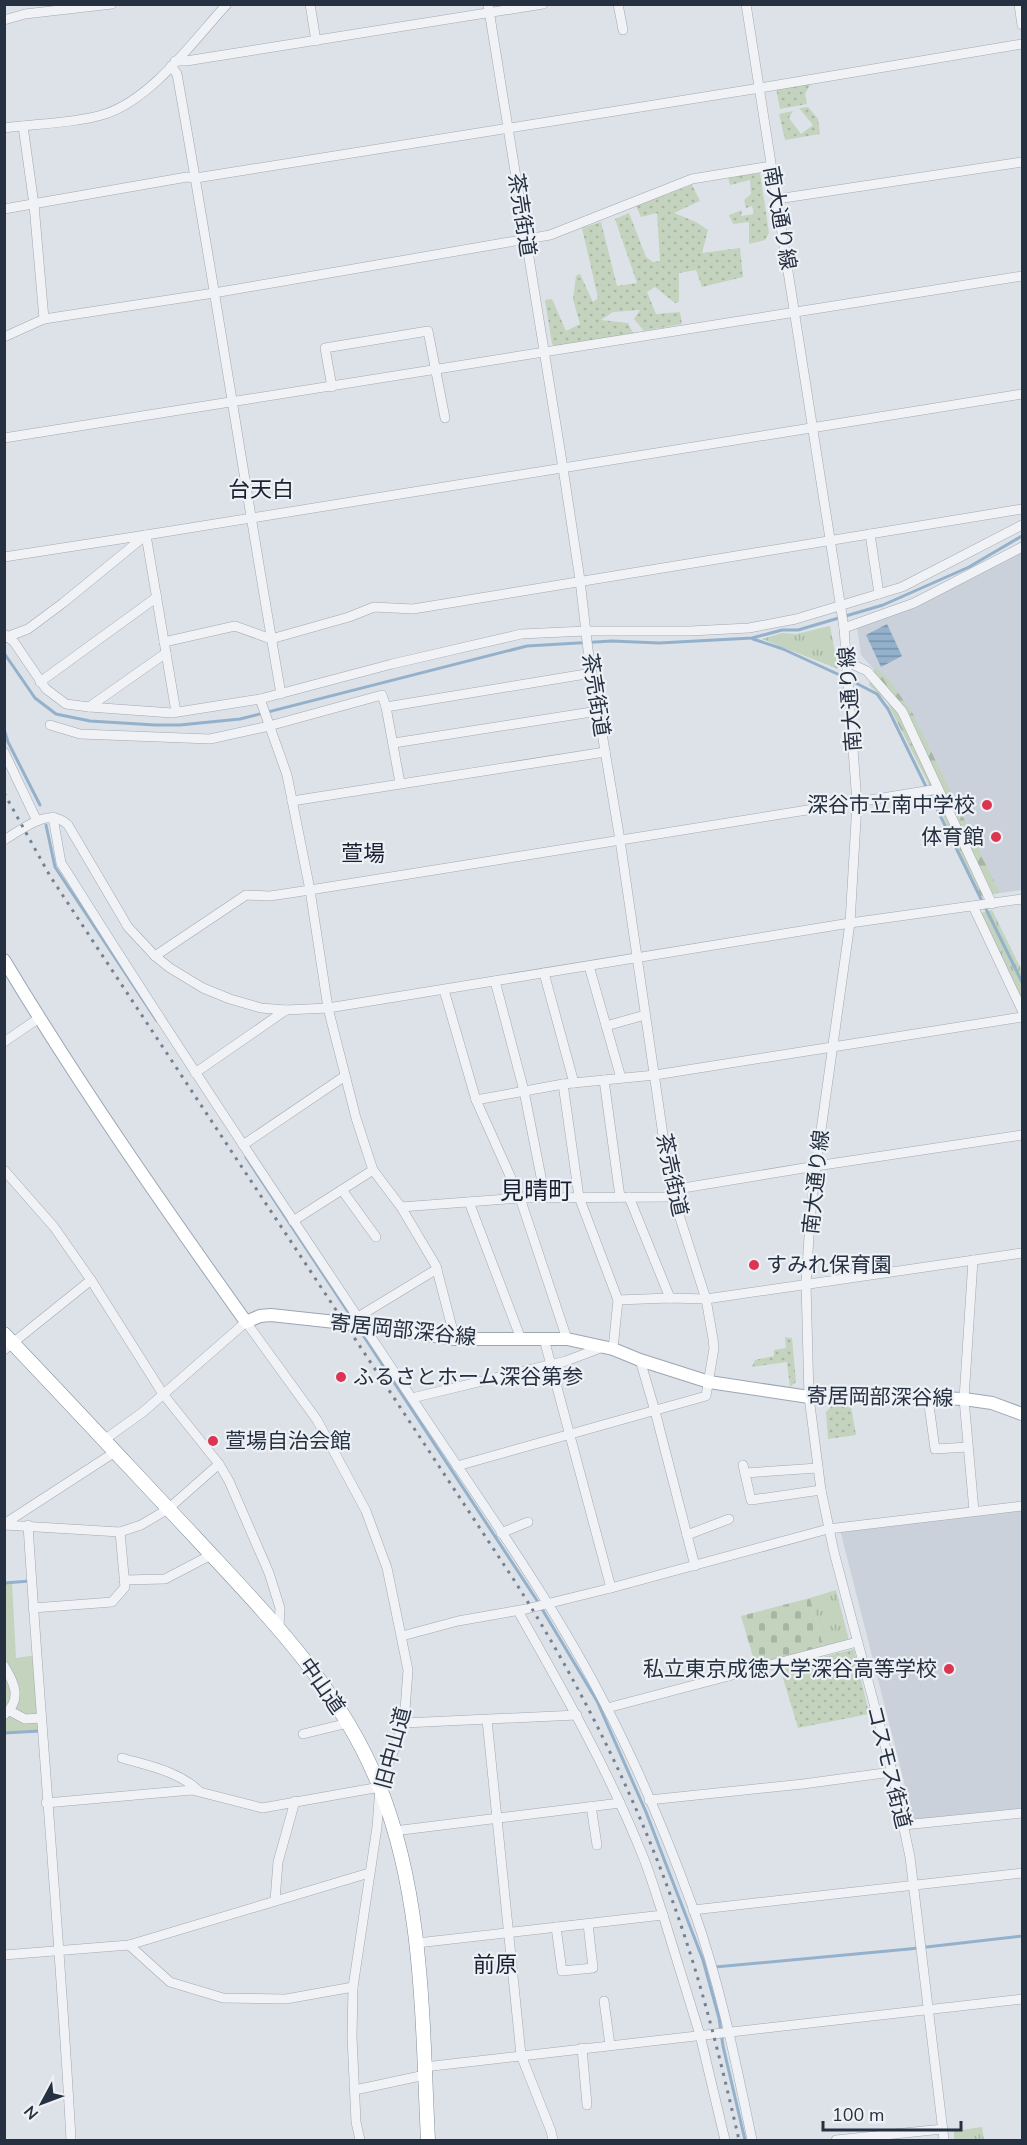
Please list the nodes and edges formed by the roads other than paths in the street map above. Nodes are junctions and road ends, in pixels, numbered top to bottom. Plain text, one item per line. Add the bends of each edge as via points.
1 (21, 4) edge
2 (112, 4) edge
3 (227, 4) edge
4 (310, 4) edge
5 (543, 4) edge
6 (618, 4) edge
7 (746, 4) edge
8 (1019, 4) edge
9 (489, 9) edge
10 (25, 14) junction
11 (4, 20) edge
12 (1023, 25) edge
13 (623, 30) dead end
14 (316, 40) junction
15 (1023, 44) edge
16 (173, 63) junction
17 (760, 88) junction
18 (23, 126) junction
19 (508, 127) junction
20 (4, 128) edge
21 (1023, 162) edge
22 (771, 166) junction
23 (196, 178) junction
24 (777, 199) junction
25 (34, 205) junction
26 (4, 209) edge
27 (526, 240) junction
28 (1023, 276) edge
29 (214, 293) junction
30 (796, 313) junction
31 (44, 320) junction
32 (4, 337) edge
33 (543, 352) junction
34 (436, 370) junction
35 (332, 387) junction
36 (1023, 394) edge
37 (231, 403) junction
38 (445, 418) dead end
39 (813, 426) junction
40 (4, 438) edge
41 (563, 468) junction
42 (1023, 509) edge
43 (250, 519) junction
44 (1023, 525) edge
45 (870, 534) junction
46 (146, 535) junction
47 (831, 540) junction
48 (1023, 547) edge
49 (4, 557) edge
50 (929, 573) junction
51 (580, 580) junction
52 (938, 592) junction
53 (879, 594) junction
54 (156, 597) junction
55 (841, 606) junction
56 (844, 628) junction
57 (587, 633) junction
58 (5, 636) edge
59 (271, 639) junction
60 (164, 642) junction
61 (166, 653) junction
62 (847, 662) junction
63 (592, 673) junction
64 (40, 682) junction
65 (281, 694) junction
66 (262, 702) junction
67 (89, 707) junction
68 (386, 707) junction
69 (598, 711) junction
70 (176, 712) junction
71 (269, 724) junction
72 (50, 725) dead end
73 (394, 743) junction
74 (4, 752) edge
75 (605, 752) junction
76 (400, 783) junction
77 (938, 789) junction
78 (292, 801) junction
79 (857, 803) junction
80 (53, 817) junction
81 (37, 821) junction
82 (4, 840) edge
83 (620, 840) junction
84 (310, 890) junction
85 (1023, 899) edge
86 (992, 904) junction
87 (973, 906) junction
88 (850, 923) junction
89 (155, 956) junction
90 (636, 958) junction
91 (4, 960) edge
92 (588, 966) junction
93 (543, 973) junction
94 (495, 981) junction
95 (444, 990) junction
96 (328, 1008) junction
97 (286, 1010) junction
98 (1023, 1010) edge
99 (645, 1015) junction
100 (1023, 1017) edge
101 (39, 1018) junction
102 (606, 1026) junction
103 (4, 1042) edge
104 (834, 1046) junction
105 (195, 1073) junction
106 (655, 1075) junction
107 (345, 1076) junction
108 (621, 1078) junction
109 (604, 1080) junction
110 (574, 1083) junction
111 (563, 1084) junction
112 (524, 1091) junction
113 (476, 1100) junction
114 (1023, 1135) edge
115 (243, 1145) junction
116 (816, 1166) junction
117 (4, 1170) edge
118 (373, 1170) junction
119 (342, 1190) junction
120 (672, 1194) junction
121 (545, 1197) junction
122 (579, 1197) junction
123 (624, 1197) junction
124 (520, 1198) junction
125 (469, 1202) junction
126 (401, 1207) junction
127 (292, 1221) junction
128 (375, 1237) dead end
129 (1023, 1253) edge
130 (973, 1260) junction
131 (437, 1269) junction
132 (91, 1280) junction
133 (806, 1283) junction
134 (670, 1298) junction
135 (706, 1299) junction
136 (618, 1300) junction
137 (361, 1321) junction
138 (246, 1322) junction
139 (455, 1339) junction
140 (521, 1339) junction
141 (544, 1339) junction
142 (567, 1339) junction
143 (7, 1342) edge
144 (608, 1348) junction
145 (640, 1360) junction
146 (550, 1365) junction
147 (709, 1382) junction
148 (163, 1394) junction
149 (809, 1397) junction
150 (412, 1398) junction
151 (928, 1398) junction
152 (964, 1400) junction
153 (655, 1411) junction
154 (1023, 1414) edge
155 (569, 1435) junction
156 (104, 1440) junction
157 (968, 1447) junction
158 (115, 1452) junction
159 (219, 1464) junction
160 (457, 1466) junction
161 (818, 1468) junction
162 (821, 1490) junction
163 (1023, 1506) edge
164 (168, 1509) junction
165 (974, 1511) junction
166 (729, 1519) dead end
167 (528, 1522) dead end
168 (4, 1524) edge
169 (28, 1525) junction
170 (828, 1529) junction
171 (120, 1532) junction
172 (501, 1533) junction
173 (687, 1535) junction
174 (210, 1555) junction
175 (695, 1566) junction
176 (124, 1580) junction
177 (611, 1588) junction
178 (548, 1604) junction
179 (33, 1608) junction
180 (519, 1611) junction
181 (279, 1628) junction
182 (402, 1636) junction
183 (857, 1642) junction
184 (4, 1666) edge
185 (607, 1708) junction
186 (7, 1713) edge
187 (577, 1715) junction
188 (41, 1718) junction
189 (487, 1720) junction
190 (348, 1723) junction
191 (404, 1723) junction
192 (303, 1734) dead end
193 (122, 1758) dead end
194 (891, 1772) junction
195 (380, 1787) junction
196 (201, 1792) junction
197 (649, 1800) junction
198 (295, 1801) junction
199 (46, 1803) junction
200 (620, 1803) junction
201 (591, 1806) junction
202 (1023, 1813) edge
203 (497, 1817) junction
204 (904, 1825) junction
205 (394, 1831) junction
206 (597, 1845) dead end
207 (369, 1873) junction
208 (1023, 1873) edge
209 (914, 1885) junction
210 (275, 1900) junction
211 (693, 1910) junction
212 (663, 1915) junction
213 (588, 1924) junction
214 (556, 1927) junction
215 (510, 1932) junction
216 (417, 1943) junction
217 (129, 1945) junction
218 (60, 1951) junction
219 (4, 1955) edge
220 (353, 1987) junction
221 (1023, 1999) edge
222 (604, 2001) dead end
223 (929, 2011) junction
224 (729, 2032) junction
225 (700, 2035) junction
226 (610, 2045) junction
227 (582, 2048) junction
228 (521, 2055) junction
229 (424, 2071) junction
230 (355, 2090) junction
231 (586, 2105) dead end
232 (943, 2128) junction
233 (71, 2140) edge
234 (360, 2140) edge
235 (428, 2140) edge
236 (553, 2140) edge
237 (725, 2140) edge
238 (752, 2140) edge
239 (836, 2140) edge
240 (944, 2140) edge

1 - 10 street
2 - 10 street
3 - 16 street
4 - 14 street
5 - 9 street
6 - 13 street
7 - 17 street, 南大通り線
8 - 12 street
9 - 14 street
9 - 19 street, 茶売街道
10 - 11 street
14 - 16 street
15 - 17 street
16 - 18 street via 143,94 118,109 102,115
16 - 23 street
17 - 19 street
17 - 22 street, 南大通り線
18 - 20 street
18 - 25 street
19 - 23 street
19 - 27 street, 茶売街道
21 - 24 street
22 - 24 street, 南大通り線
22 - 27 street via 692,179 550,236
23 - 25 street
23 - 29 street
24 - 30 street, 南大通り線
25 - 26 street
25 - 31 street
27 - 29 street
27 - 33 street, 茶売街道
28 - 30 street
29 - 31 street
29 - 37 street
30 - 33 street
30 - 39 street, 南大通り線
31 - 32 street
33 - 34 street
33 - 41 street, 茶売街道
34 - 35 street
34 - 35 street via 428,332 325,348
34 - 38 street
35 - 37 street
36 - 39 street
37 - 40 street
37 - 43 street
39 - 41 street
39 - 47 street, 南大通り線
41 - 43 street
41 - 51 street, 茶売街道
42 - 45 street
43 - 46 street
43 - 59 street
44 - 50 street
45 - 47 street
45 - 53 street
46 - 49 street
46 - 54 street
46 - 58 street via 28,629
47 - 51 street
47 - 55 street, 南大通り線
48 - 52 street
50 - 52 street
50 - 53 street
51 - 57 street, 茶売街道
51 - 59 street via 413,609 374,607
52 - 56 street
53 - 55 street
54 - 60 street
54 - 64 street
55 - 56 street, 南大通り線
55 - 57 street via 749,628
56 - 62 street, 南大通り線
57 - 63 street, 茶売街道
57 - 65 street via 521,634
58 - 64 street via 17,646
59 - 60 street via 235,626
59 - 65 street
60 - 61 street
61 - 67 street
61 - 70 street
62 - 77 street via 867,671 902,711
62 - 79 street, 南大通り線
63 - 68 street
63 - 69 street, 茶売街道
64 - 67 street via 66,704
65 - 66 street
66 - 70 street
66 - 71 street
67 - 70 street
68 - 71 street via 382,695
68 - 73 street
69 - 73 street
69 - 75 street, 茶売街道
71 - 72 street via 210,739 80,734
71 - 78 street
73 - 76 street
74 - 81 street
75 - 76 street
75 - 83 street, 茶売街道
76 - 78 street
77 - 79 street
77 - 86 street
78 - 84 street
79 - 83 street
79 - 88 street, 南大通り線
80 - 81 street
80 - 89 street via 68,825 128,927
80 - 105 street via 61,863
81 - 82 street
83 - 84 street
83 - 90 street, 茶売街道
84 - 89 street via 246,895
84 - 96 street
85 - 86 street
86 - 87 street
87 - 88 street
87 - 98 street
88 - 90 street
88 - 104 street, 南大通り線
89 - 97 street via 203,988 261,1008
90 - 92 street
90 - 99 street, 茶売街道
91 - 101 main road
92 - 93 street
92 - 102 street
93 - 94 street
93 - 110 street
94 - 95 street
94 - 112 street
95 - 96 street
95 - 113 street
96 - 97 street
96 - 107 street
97 - 105 street
99 - 102 street
99 - 106 street, 茶売街道
100 - 104 street
101 - 103 street
101 - 138 main road
102 - 108 street
104 - 106 street
104 - 116 street, 南大通り線
105 - 115 street
106 - 108 street
106 - 120 street, 茶売街道
107 - 115 street
107 - 118 street
108 - 109 street
109 - 110 street
109 - 123 street
110 - 111 street
111 - 112 street
111 - 122 street
112 - 113 street
112 - 121 street
113 - 124 street
114 - 116 street
115 - 127 street
116 - 120 street
116 - 133 street, 南大通り線
117 - 132 street via 54,1227
118 - 119 street
118 - 126 street
119 - 127 street
119 - 128 street
120 - 123 street
120 - 135 street, 茶売街道
121 - 122 street
121 - 124 street
122 - 123 street
122 - 136 street
123 - 134 street
124 - 125 street
124 - 142 street
125 - 126 street
125 - 140 street
126 - 131 street
127 - 137 street
129 - 130 street
130 - 133 street
130 - 152 street
131 - 137 street
131 - 139 street
132 - 143 street
132 - 148 street
133 - 135 street
133 - 149 street, 南大通り線
134 - 135 street
134 - 136 street
135 - 147 street, 茶売街道 via 714,1348
136 - 144 street
137 - 138 main road, 寄居岡部深谷線 via 271,1315
137 - 139 main road, 寄居岡部深谷線
137 - 150 street
138 - 148 street
138 - 182 street, 旧中山道 via 317,1420 366,1511 387,1568
139 - 140 main road, 寄居岡部深谷線
140 - 141 main road, 寄居岡部深谷線
141 - 142 main road, 寄居岡部深谷線
141 - 146 street
142 - 144 main road, 寄居岡部深谷線
143 - 156 highway, 中山道
144 - 145 main road, 寄居岡部深谷線
144 - 146 street
145 - 147 main road, 寄居岡部深谷線
145 - 153 street
146 - 150 street
146 - 155 street
147 - 149 main road, 寄居岡部深谷線
147 - 153 street via 706,1396
148 - 156 street
148 - 159 street
149 - 151 main road, 寄居岡部深谷線
149 - 161 street, コスモス街道
150 - 160 street
151 - 152 main road, 寄居岡部深谷線
151 - 157 street via 935,1449
152 - 154 main road, 寄居岡部深谷線 via 992,1403
152 - 157 street
153 - 155 street
153 - 173 street
155 - 160 street
155 - 177 street
156 - 158 highway, 中山道
157 - 165 street
158 - 164 highway, 中山道
158 - 168 street
159 - 164 street
159 - 181 street via 269,1573 280,1608
160 - 172 street
161 - 162 street, コスモス街道
161 - 162 street via 744,1469 751,1500
162 - 170 street, コスモス街道
163 - 165 street
164 - 171 street
164 - 174 highway, 中山道
165 - 170 street
166 - 173 street
167 - 172 street
168 - 169 street
169 - 171 street
169 - 179 street
170 - 175 street
170 - 183 street, コスモス街道
171 - 176 street
172 - 178 street
173 - 175 street
174 - 176 street via 165,1579
174 - 181 highway, 中山道
175 - 177 street
176 - 179 street via 125,1587 112,1602
177 - 178 street
178 - 180 street
178 - 185 street
179 - 188 street
180 - 182 street
180 - 187 street
181 - 190 highway, 中山道
182 - 191 street, 旧中山道 via 408,1670
183 - 185 street
183 - 194 street, コスモス街道
184 - 186 street via 15,1683 15,1698
185 - 197 street
186 - 188 street via 25,1719
187 - 189 street
187 - 200 street
188 - 199 street
189 - 191 street
189 - 203 street
190 - 192 street
190 - 195 highway, 中山道
191 - 195 street, 旧中山道
193 - 196 street via 172,1773
194 - 197 street
194 - 204 street, コスモス街道
195 - 198 street
195 - 205 highway, 中山道
195 - 207 street, 旧中山道
196 - 198 street via 262,1808
196 - 199 street
197 - 211 street
198 - 210 street via 278,1862
199 - 218 street
200 - 201 street
200 - 212 street
201 - 203 street
201 - 206 street
202 - 204 street
203 - 205 street
203 - 215 street
204 - 209 street, コスモス街道
205 - 216 highway, 中山道 via 407,1878
207 - 210 street
207 - 220 street, 旧中山道
208 - 209 street
209 - 211 street
209 - 223 street, コスモス街道
210 - 217 street
211 - 224 street
212 - 213 street
212 - 225 street
213 - 214 street
213 - 214 street via 593,1968 562,1971
214 - 215 street
215 - 216 street
215 - 228 street
216 - 229 highway, 中山道
217 - 218 street
217 - 220 street via 170,1982 223,1998 286,1999
218 - 219 street
218 - 233 street
220 - 230 street, 旧中山道
221 - 223 street
222 - 226 street
223 - 224 street
223 - 232 street, コスモス街道
224 - 225 street
224 - 238 street
225 - 226 street
225 - 237 street
226 - 227 street
227 - 228 street
227 - 231 street
228 - 229 street
228 - 236 street
229 - 230 street
229 - 235 highway, 中山道
230 - 234 street, 旧中山道
232 - 239 street
232 - 240 street, コスモス街道

